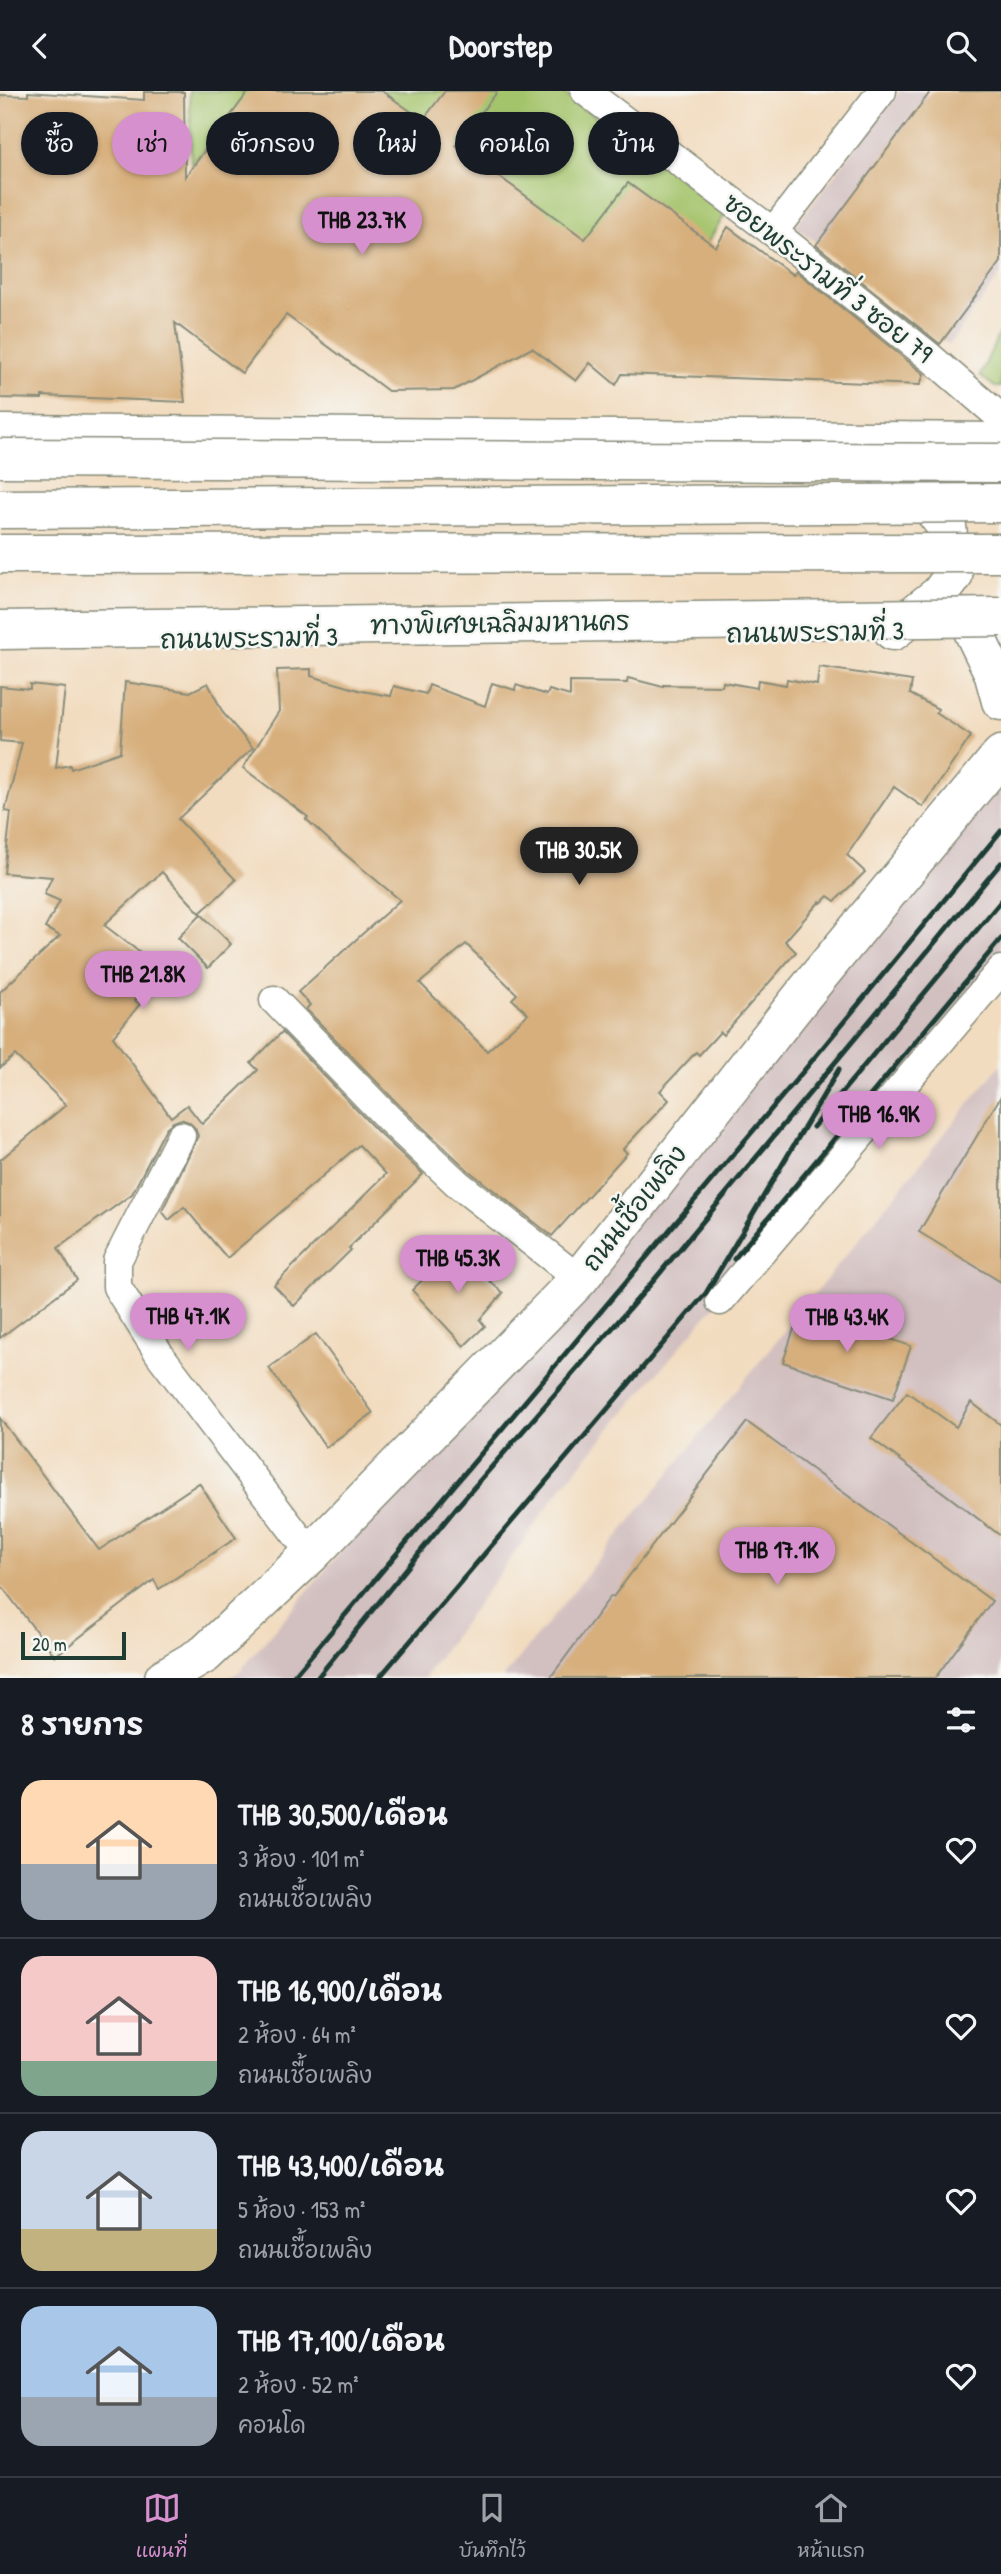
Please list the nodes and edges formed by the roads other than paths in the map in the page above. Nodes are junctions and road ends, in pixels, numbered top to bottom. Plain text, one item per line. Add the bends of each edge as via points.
1 (585, 91) edge
2 (882, 91) edge
3 (773, 232) junction
4 (1001, 418) edge
5 (0, 434) edge
6 (818, 439) junction
7 (1001, 442) edge
8 (0, 458) edge
9 (1001, 463) edge
10 (1001, 503) edge
11 (0, 507) edge
12 (1001, 512) edge
13 (1001, 553) edge
14 (0, 554) edge
15 (1001, 566) edge
16 (0, 571) edge
17 (992, 627) edge
18 (0, 630) edge
19 (892, 631) junction
20 (0, 638) edge
21 (1001, 701) edge
22 (1001, 755) edge
23 (1001, 970) edge
24 (274, 1000) dead end
25 (181, 1136) dead end
26 (579, 1279) junction
27 (720, 1301) dead end
28 (311, 1554) junction
29 (164, 1678) edge

1 - 3 street, ซอยพระรามที่ 3 ซอย 79
2 - 3 street
3 - 4 street, ซอยพระรามที่ 3 ซอย 79
5 - 6 main road
6 - 7 main road
6 - 19 main road via 906,477 947,527 953,576 940,594
8 - 9 main road, bridge
10 - 11 main road, bridge
11 - 12 main road
13 - 14 main road, bridge
15 - 16 main road
17 - 18 main road, ทางพิเศษเฉลิมมหานคร, bridge
17 - 19 main road, ถนนพระรามที่ 3
17 - 21 main road via 993,672
19 - 20 main road, ถนนพระรามที่ 3
22 - 26 main road, ถนนเชื้อเพลิง via 804,994
23 - 27 street
24 - 26 street via 458,1184
25 - 28 street via 117,1261 117,1287 160,1356
26 - 28 main road, ถนนเชื้อเพลิง
28 - 29 main road, ถนนเชื้อเพลิง via 205,1654

